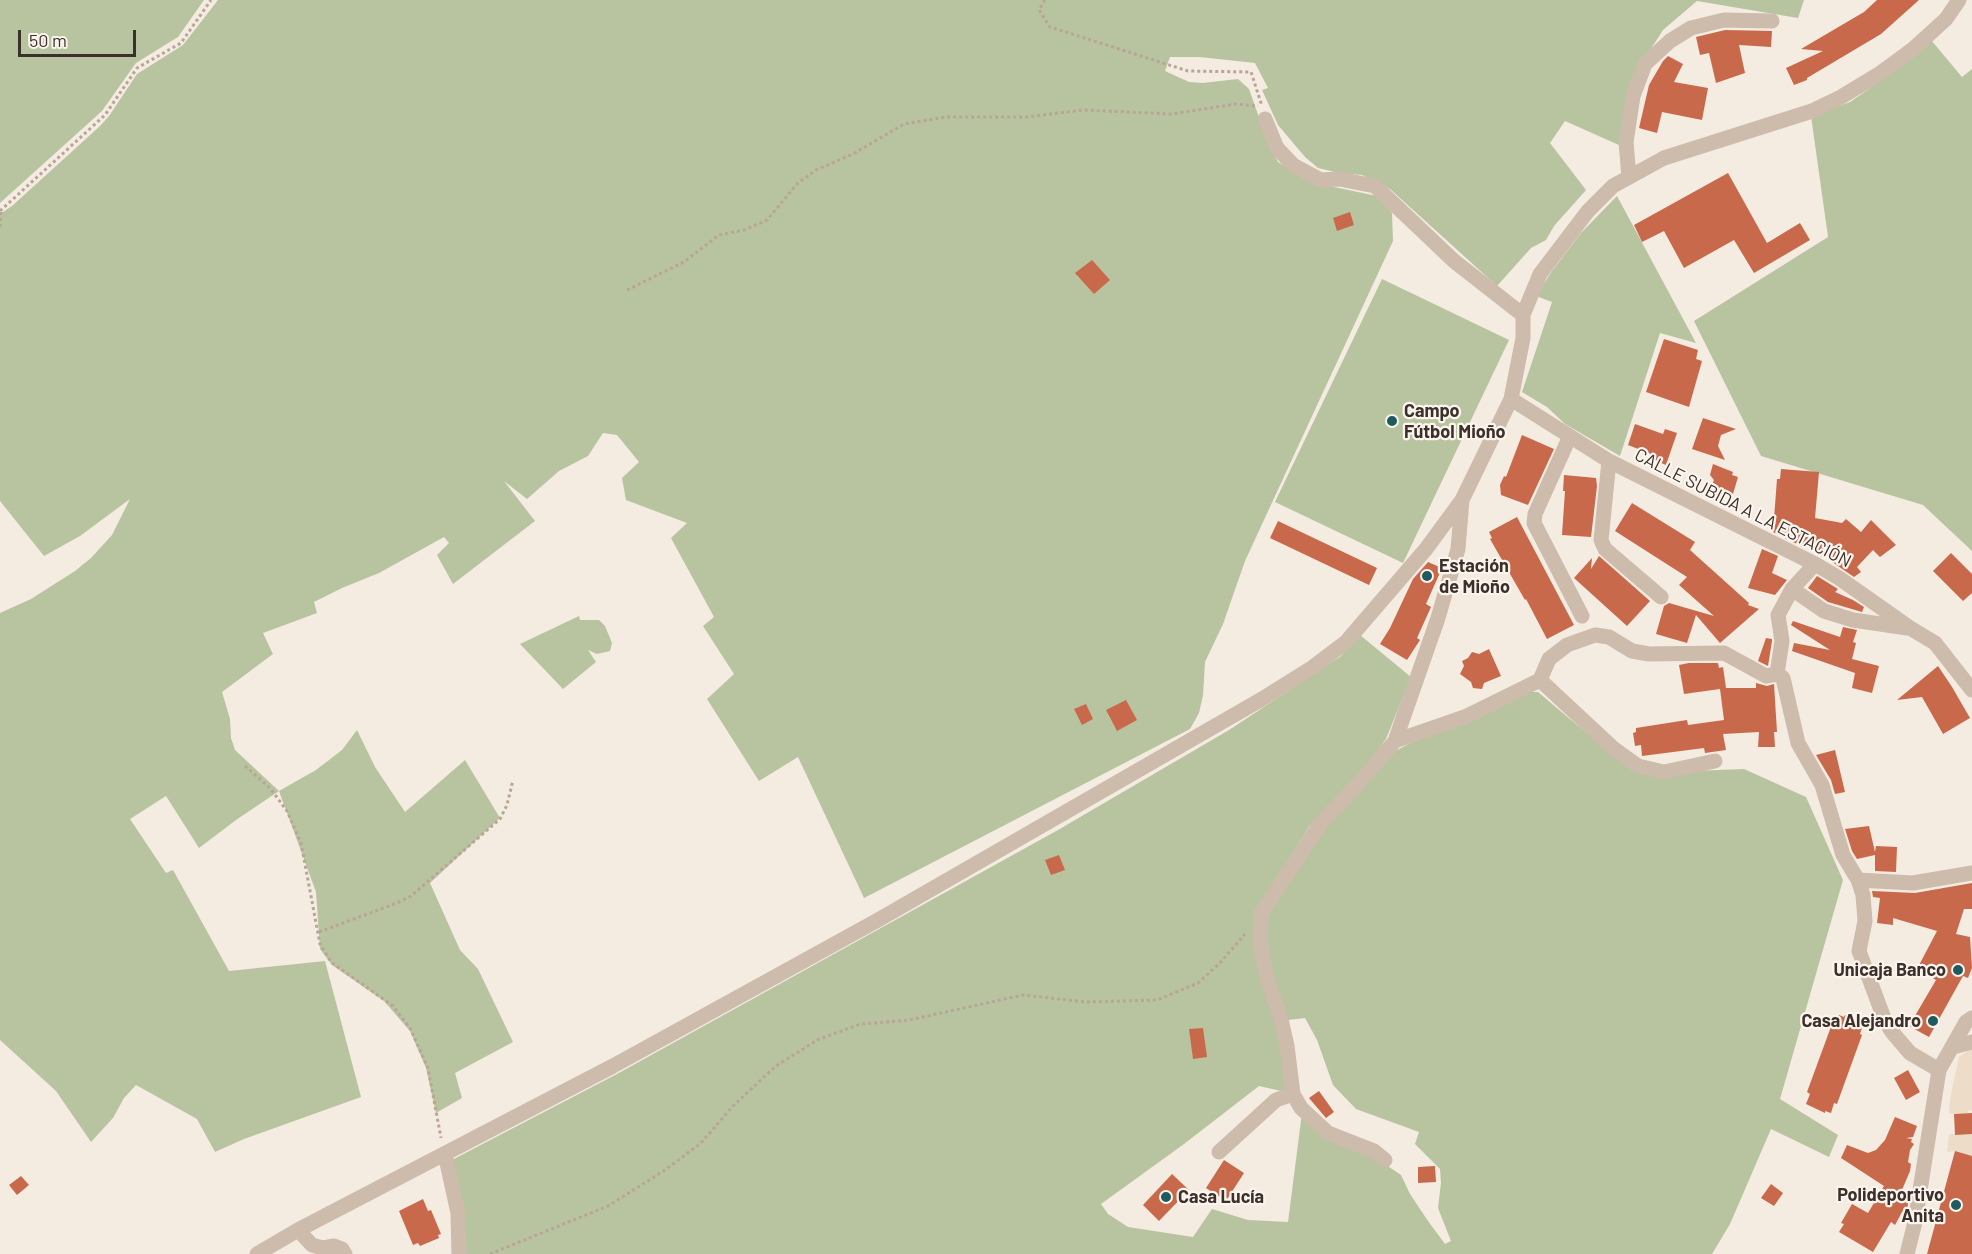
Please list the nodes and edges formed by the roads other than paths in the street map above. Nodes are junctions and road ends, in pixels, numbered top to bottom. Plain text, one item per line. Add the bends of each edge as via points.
1 (1959, 0) edge
2 (1772, 21) dead end
3 (1264, 113) road end
4 (1629, 177) junction
5 (1523, 315) junction
6 (1511, 399) junction
7 (1570, 436) junction
8 (1609, 461) junction
9 (1462, 500) junction
10 (1815, 564) junction
11 (1792, 589) junction
12 (1661, 597) dead end
13 (1582, 616) dead end
14 (1910, 628) junction
15 (1777, 674) junction
16 (1540, 680) junction
17 (1972, 690) edge
18 (1395, 741) junction
19 (1715, 761) dead end
20 (1972, 873) edge
21 (1858, 880) junction
22 (1970, 1016) edge
23 (1972, 1042) edge
24 (1953, 1047) junction
25 (1939, 1070) junction
26 (1293, 1094) junction
27 (1220, 1152) dead end
28 (445, 1154) junction
29 (1384, 1160) dead end
30 (298, 1230) junction
31 (257, 1254) edge
32 (345, 1254) edge
33 (459, 1254) edge
34 (1907, 1254) edge

1 - 4 street via 1946,19 1913,49 1841,97 1812,111 1664,158
2 - 4 street via 1724,20 1691,28 1645,64 1633,96 1626,142
3 - 5 street via 1277,148 1293,165 1321,180 1375,186 1454,261
4 - 5 street via 1613,186 1588,211 1540,274
5 - 6 street via 1523,338
6 - 7 street, CALLE SUBIDA A LA ESTACIÓN
6 - 9 street
7 - 8 street, CALLE SUBIDA A LA ESTACIÓN
7 - 13 street via 1534,523
8 - 10 street, CALLE SUBIDA A LA ESTACIÓN
8 - 12 street via 1601,540 1605,549
9 - 18 street via 1458,549
9 - 28 street via 1426,549 1346,642 1313,667 878,920
10 - 11 street
10 - 14 street, CALLE SUBIDA A LA ESTACIÓN
11 - 14 street via 1824,610 1843,617
11 - 15 street via 1778,615 1782,640
14 - 17 street, CALLE SUBIDA A LA ESTACIÓN via 1935,643
15 - 16 street via 1766,676 1724,653 1649,654 1595,635 1566,645 1549,659
15 - 21 street via 1783,678 1798,743 1822,786 1843,855
16 - 18 street via 1467,716
16 - 19 street via 1638,766 1664,772
18 - 26 street via 1321,823 1261,914 1260,942 1287,1046
20 - 21 street via 1913,883
21 - 25 street via 1865,921 1859,951 1885,1021 1910,1053
22 - 24 street
23 - 24 street
24 - 25 street
25 - 34 street
26 - 27 street via 1276,1100
26 - 29 street via 1301,1108 1328,1133 1374,1151
28 - 30 street
28 - 33 street via 458,1213
30 - 31 street
30 - 32 street via 312,1245 334,1246

